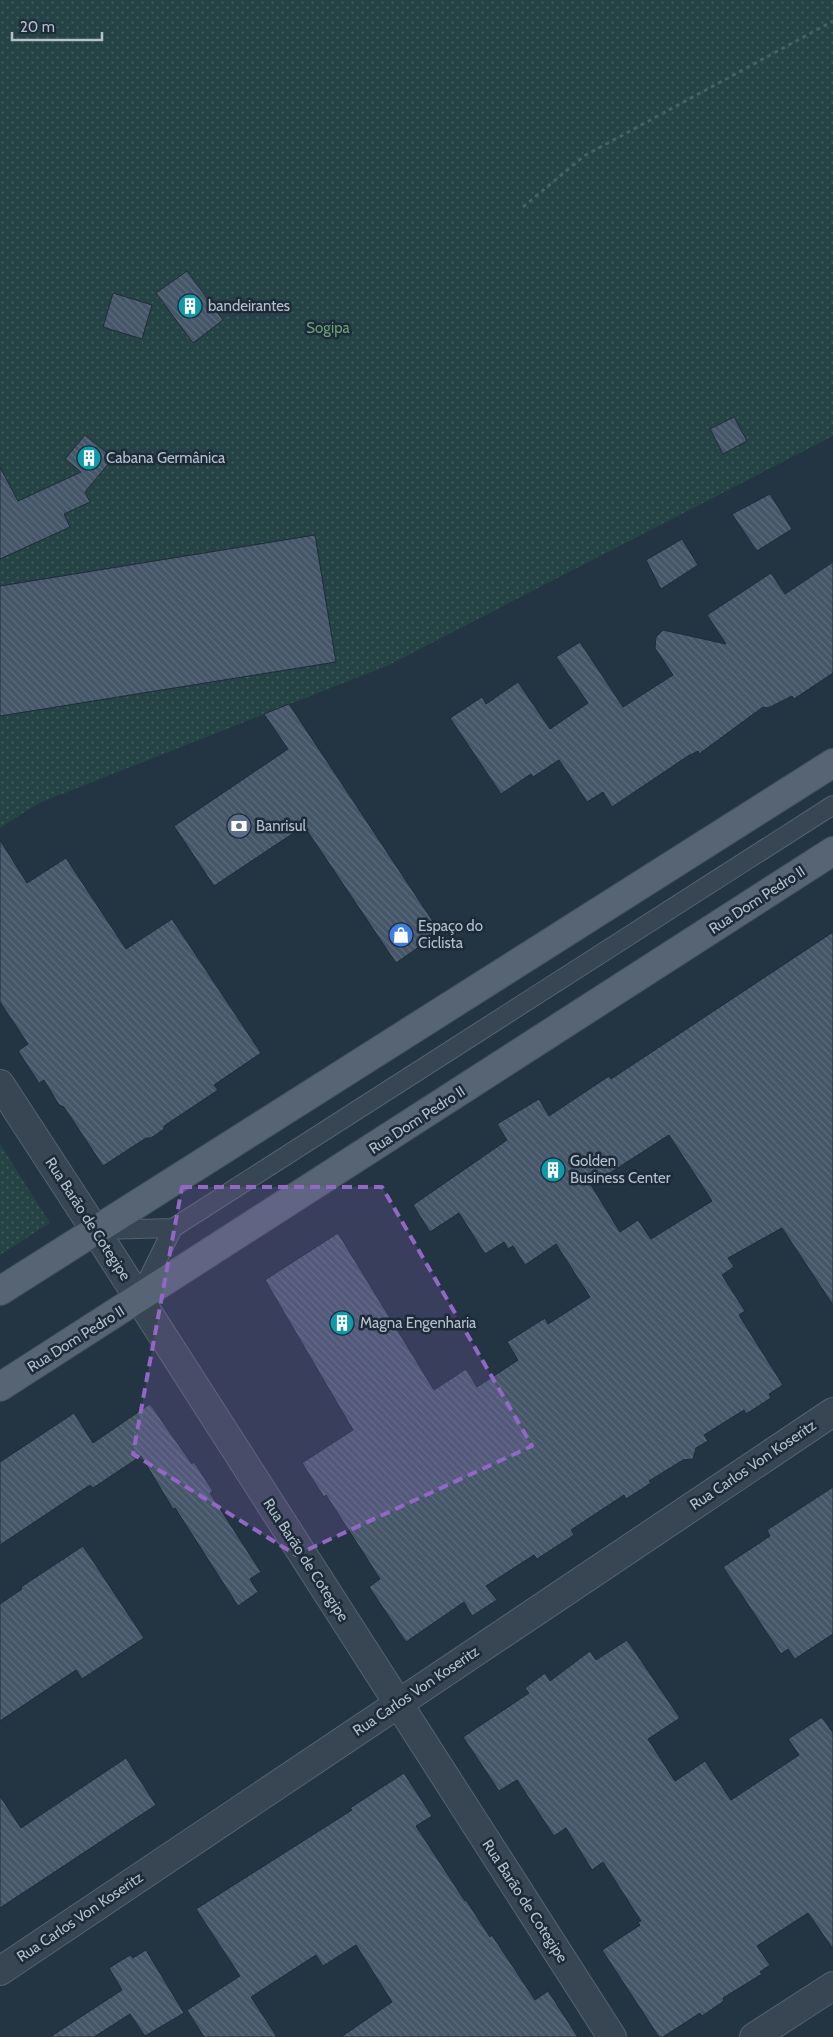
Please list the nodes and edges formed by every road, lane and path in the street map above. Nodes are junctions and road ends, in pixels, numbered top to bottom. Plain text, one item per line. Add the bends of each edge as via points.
1 (833, 21) edge
2 (523, 207) dead end
3 (833, 763) edge
4 (833, 805) edge
5 (833, 851) edge
6 (0, 1084) edge
7 (173, 1228) junction
8 (95, 1230) junction
9 (0, 1290) edge
10 (139, 1299) junction
11 (0, 1387) edge
12 (833, 1412) edge
13 (398, 1703) junction
14 (0, 1971) edge
15 (833, 1986) edge
16 (612, 2037) edge
17 (754, 2037) edge

1 - 2 path via 584,156
3 - 8 main road
4 - 7 lane
5 - 10 main road, Rua Dom Pedro II
6 - 8 street, Rua Barão de Cotegipe
7 - 8 lane
7 - 10 lane
8 - 9 main road
8 - 10 street, Rua Barão de Cotegipe
10 - 11 main road, Rua Dom Pedro II
10 - 13 street, Rua Barão de Cotegipe
12 - 13 street, Rua Carlos Von Koseritz
13 - 14 street, Rua Carlos Von Koseritz
13 - 16 street, Rua Barão de Cotegipe
15 - 17 street

